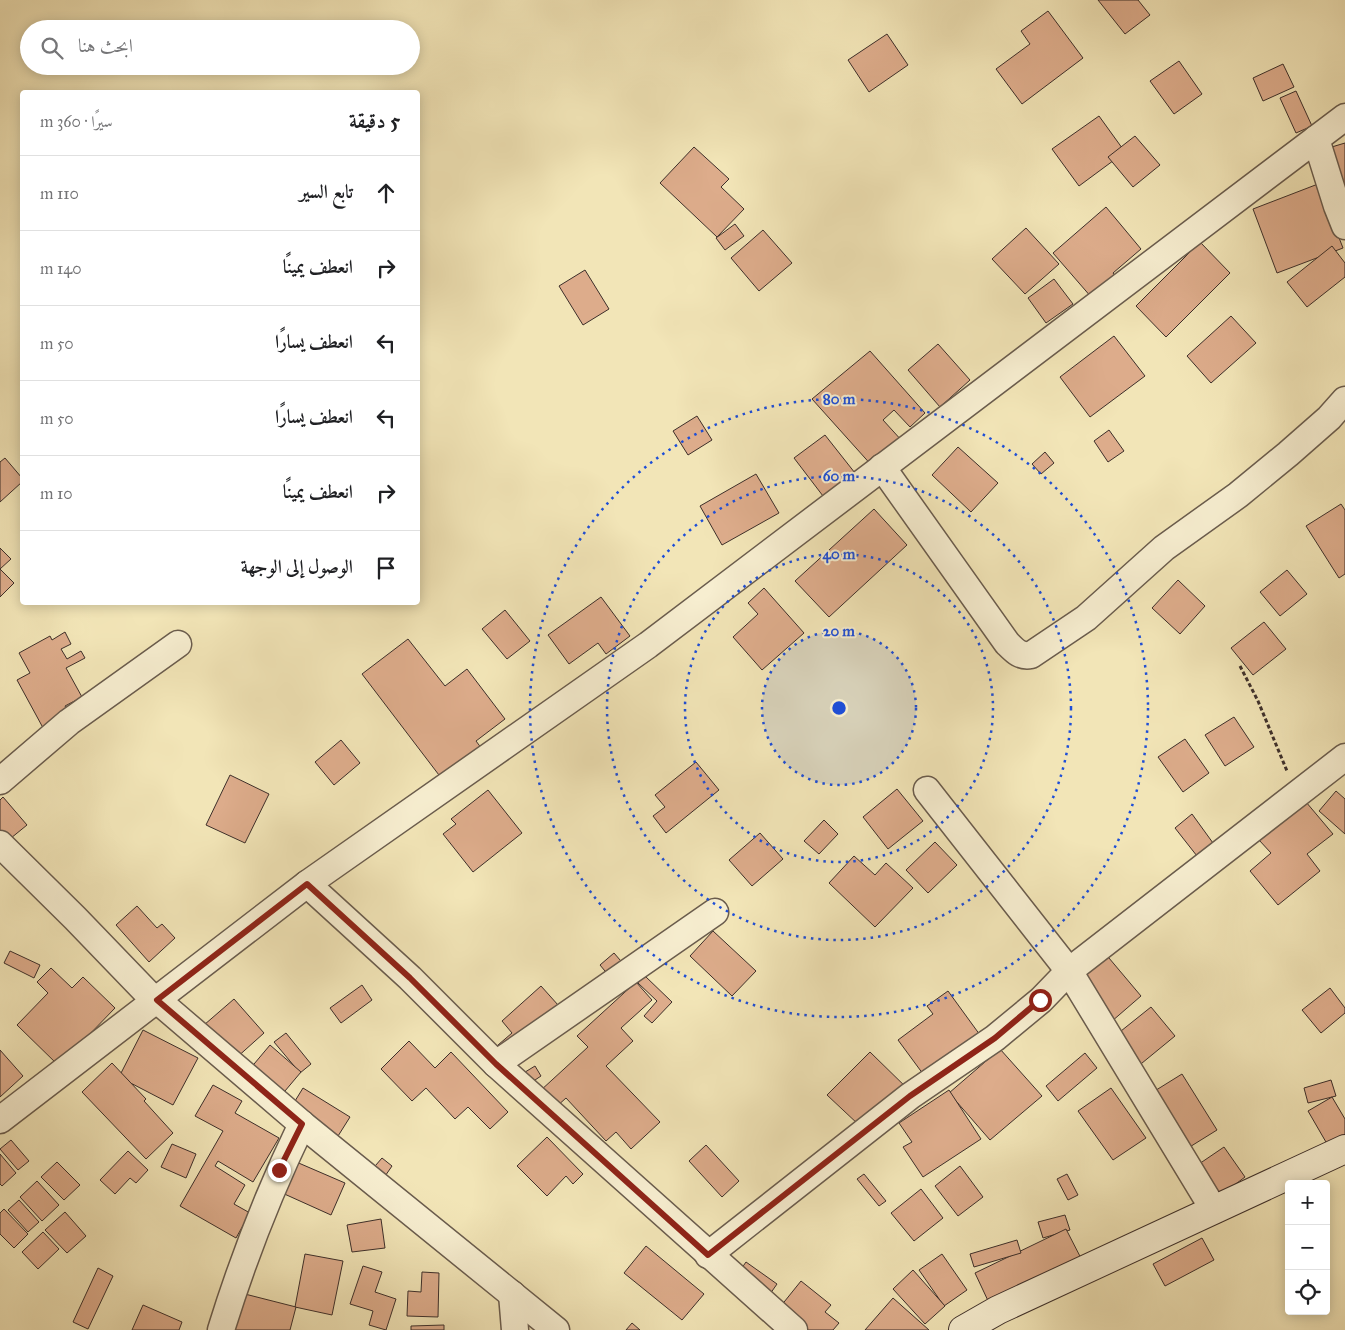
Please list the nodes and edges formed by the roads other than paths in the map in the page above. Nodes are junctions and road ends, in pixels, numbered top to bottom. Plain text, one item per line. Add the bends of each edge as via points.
1 (1345, 117) edge
2 (1316, 139) junction
3 (1345, 226) edge
4 (1345, 400) edge
5 (882, 467) junction
6 (178, 644) dead end
7 (1345, 757) edge
8 (0, 782) edge
9 (927, 790) dead end
10 (0, 844) edge
11 (307, 884) junction
12 (715, 912) dead end
13 (1070, 971) junction
14 (156, 1001) junction
15 (496, 1064) junction
16 (0, 1120) edge
17 (302, 1124) junction
18 (1345, 1149) edge
19 (1214, 1210) junction
20 (708, 1255) junction
21 (512, 1294) junction
22 (221, 1330) edge
23 (514, 1330) edge
24 (556, 1330) edge
25 (794, 1330) edge
26 (963, 1330) edge

1 - 2 street
2 - 3 street
2 - 5 street
4 - 5 street via 1281,460 1164,548 1086,618 1031,656 1016,652 1007,643
5 - 11 street via 648,645
6 - 8 street via 69,722
7 - 13 street
9 - 13 street
10 - 14 street
11 - 14 street
11 - 15 street via 410,978
12 - 15 street
13 - 19 street
13 - 20 street via 995,1038 910,1096
14 - 16 street
14 - 17 street
15 - 20 street
17 - 21 street
17 - 22 street via 279,1170
18 - 19 street
19 - 26 street via 998,1310
20 - 25 street
21 - 23 street
21 - 24 street

